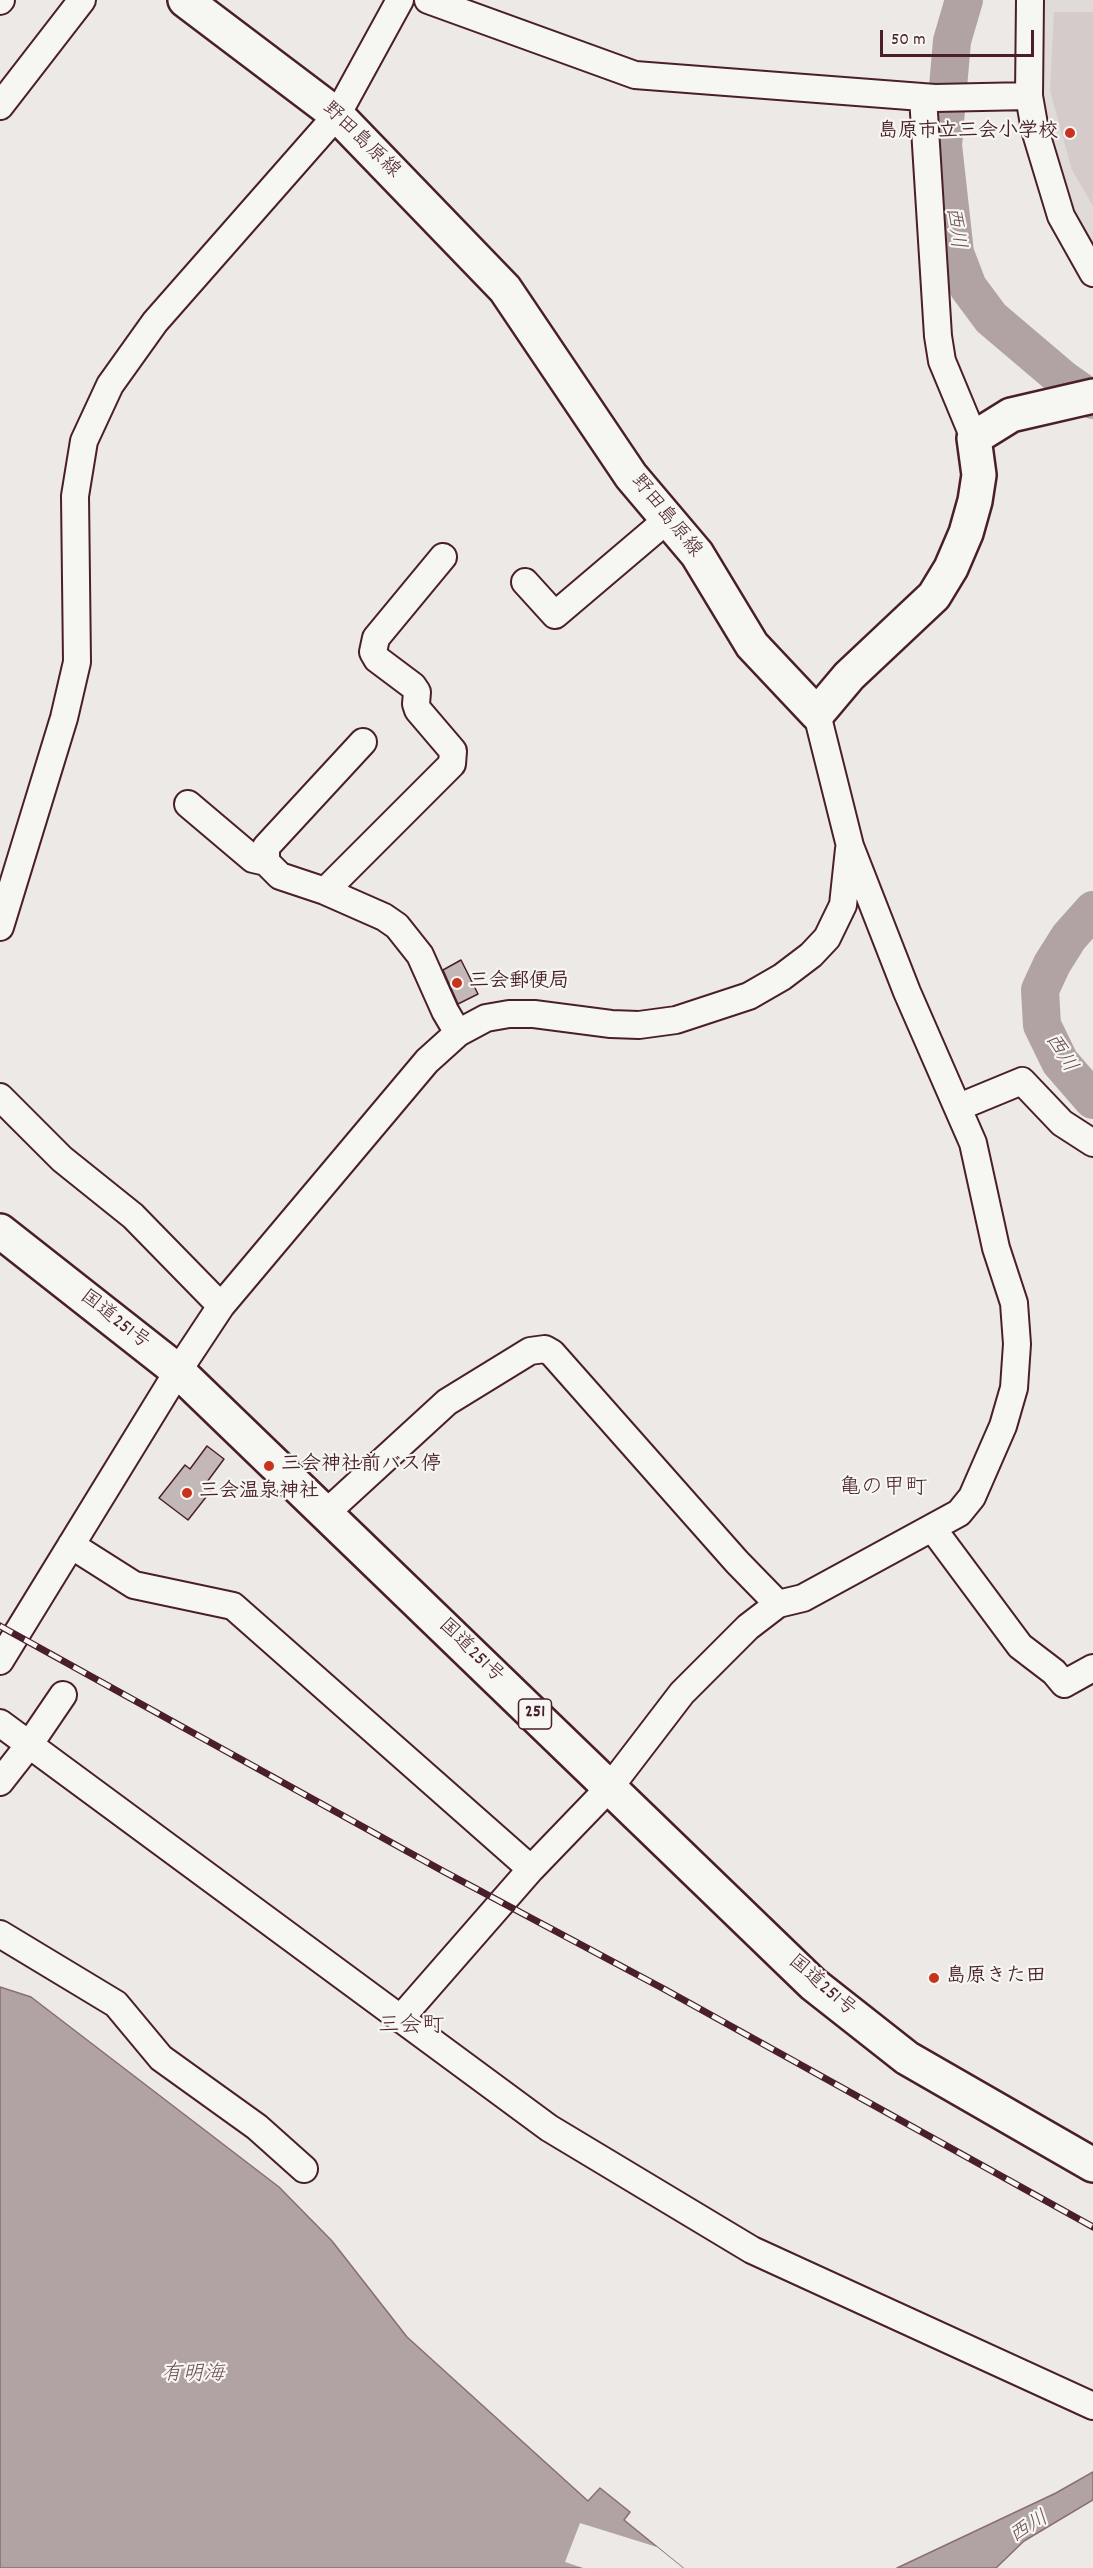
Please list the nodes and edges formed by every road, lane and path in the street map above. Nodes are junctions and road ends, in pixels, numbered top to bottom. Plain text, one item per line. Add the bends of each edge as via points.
1 (82, 0) edge
2 (185, 0) edge
3 (400, 0) edge
4 (428, 0) edge
5 (1030, 0) edge
6 (1029, 96) junction
7 (929, 98) junction
8 (0, 106) edge
9 (337, 115) junction
10 (1093, 273) edge
11 (1081, 398) edge
12 (974, 438) junction
13 (668, 519) junction
14 (442, 557) dead end
15 (525, 582) dead end
16 (817, 714) junction
17 (363, 742) dead end
18 (188, 804) dead end
19 (850, 846) junction
20 (266, 862) junction
21 (325, 891) junction
22 (0, 927) edge
23 (458, 1033) junction
24 (0, 1097) edge
25 (959, 1107) junction
26 (1093, 1143) edge
27 (0, 1230) edge
28 (221, 1306) junction
29 (178, 1371) junction
30 (326, 1513) junction
31 (933, 1529) junction
32 (71, 1545) junction
33 (777, 1604) junction
34 (0, 1661) edge
35 (1093, 1668) edge
36 (63, 1695) dead end
37 (0, 1723) edge
38 (29, 1745) junction
39 (0, 1782) edge
40 (610, 1786) junction
41 (531, 1869) junction
42 (0, 1934) edge
43 (400, 2019) junction
44 (1093, 2165) edge
45 (304, 2169) dead end
46 (1093, 2406) edge

1 - 8 street
2 - 9 main road, 野田島原線
3 - 9 street
4 - 7 street via 635,75
5 - 6 street
6 - 7 street
6 - 10 street via 1040,150 1061,216
7 - 12 street via 939,345
9 - 13 main road, 野田島原線 via 505,289 632,476
9 - 22 street via 155,322 110,385 84,441 75,496 77,662 64,718
11 - 12 main road via 1011,415
12 - 16 main road via 979,476 975,501 951,568 934,596 849,676
13 - 15 street via 555,615
13 - 16 main road, 野田島原線 via 697,554 752,645
14 - 21 street via 376,638 373,652 413,686 418,710 453,751 452,764
16 - 19 street
17 - 20 street via 266,847
18 - 20 street via 253,859
19 - 23 street via 843,905 827,938 782,977 748,996 676,1020 639,1025 509,1014 486,1018
19 - 25 street
20 - 21 street via 280,876
21 - 23 street via 397,926 420,955
23 - 28 street via 427,1061
24 - 28 street via 62,1159 133,1216
25 - 26 street via 1022,1081 1062,1123
25 - 31 street via 973,1143 996,1248 1014,1303 1017,1344 1014,1388 1006,1417 972,1497 959,1513
27 - 29 main road, 国道251号 / 251
28 - 29 street
29 - 30 main road, 国道251号 / 251
29 - 32 street
30 - 33 street via 447,1402 530,1351 545,1349
30 - 40 main road, 国道251号 / 251
31 - 33 street via 803,1598
31 - 35 street via 1020,1646 1064,1684
32 - 34 street
32 - 41 street via 134,1585 233,1606
33 - 40 street via 748,1627 682,1693
36 - 38 street
37 - 38 street
38 - 39 street
38 - 43 street
40 - 41 street
40 - 44 main road, 国道251号 / 251 via 813,1984 898,2050
41 - 43 street
42 - 45 street via 116,2004 161,2058 257,2127
43 - 46 street via 549,2128 752,2250

